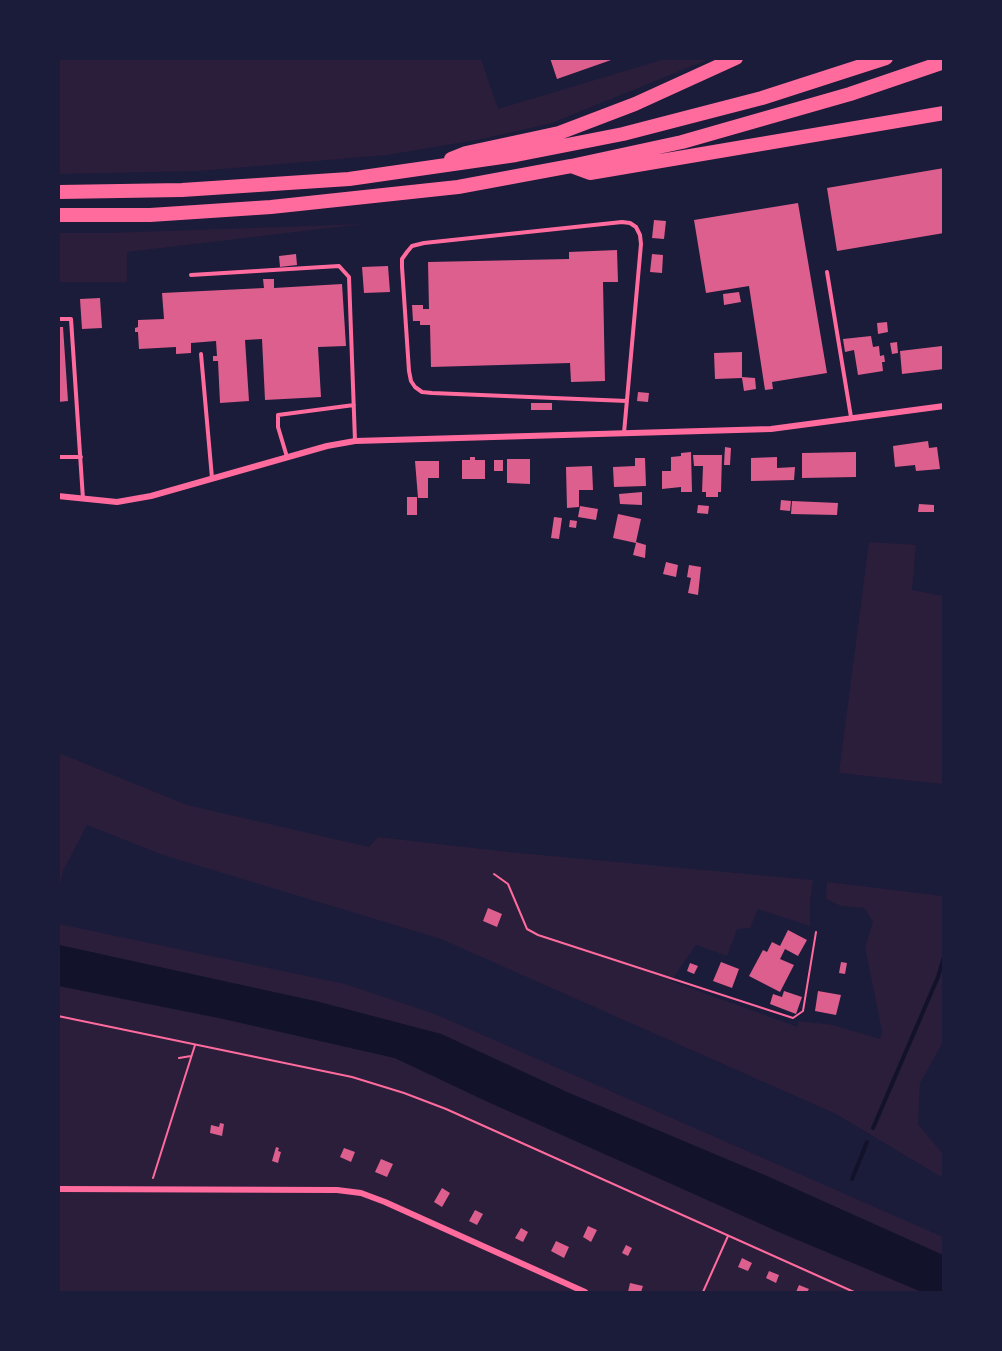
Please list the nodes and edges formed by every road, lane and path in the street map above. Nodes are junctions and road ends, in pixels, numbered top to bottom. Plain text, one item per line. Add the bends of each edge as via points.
1 (736, 58) edge
2 (886, 58) edge
3 (944, 62) edge
4 (944, 113) edge
5 (571, 166) junction
6 (429, 168) junction
7 (58, 192) edge
8 (58, 215) edge
9 (827, 272) dead end
10 (191, 275) dead end
11 (58, 319) edge
12 (201, 354) dead end
13 (627, 401) junction
14 (354, 405) junction
15 (944, 406) edge
16 (851, 417) junction
17 (624, 434) junction
18 (355, 441) junction
19 (81, 457) junction
20 (287, 457) junction
21 (58, 458) edge
22 (212, 479) junction
23 (58, 496) edge
24 (83, 500) junction
25 (494, 874) dead end
26 (816, 932) dead end
27 (58, 1016) edge
28 (195, 1045) junction
29 (191, 1056) junction
30 (179, 1058) dead end
31 (58, 1188) edge
32 (150, 1190) junction
33 (728, 1236) junction
34 (585, 1293) edge
35 (703, 1293) edge
36 (854, 1293) edge

1 - 6 highway via 559,133 466,153
2 - 6 highway via 762,98 623,134
3 - 5 highway via 850,94 682,142
4 - 5 highway via 590,173
5 - 8 highway via 458,187 304,204 150,215
6 - 7 highway via 349,179 182,190
9 - 16 lane
10 - 14 lane via 339,266 349,277
11 - 19 lane via 71,319
12 - 22 lane
13 - 13 lane via 641,244 636,227 622,222 424,243 406,252 402,267 409,371 411,381 422,392
13 - 17 lane
14 - 18 lane
14 - 20 lane via 278,415
15 - 16 street
16 - 17 street via 771,429
17 - 18 street
18 - 20 street
19 - 21 lane
19 - 24 lane
20 - 22 street
22 - 24 street via 117,502
23 - 24 street
25 - 26 path via 508,884 527,929 538,935 793,1018 803,1011
27 - 28 path
28 - 29 path
28 - 33 path via 352,1077 404,1093
29 - 30 path
29 - 32 path
31 - 32 street
32 - 34 street via 361,1193
33 - 35 path
33 - 36 path

